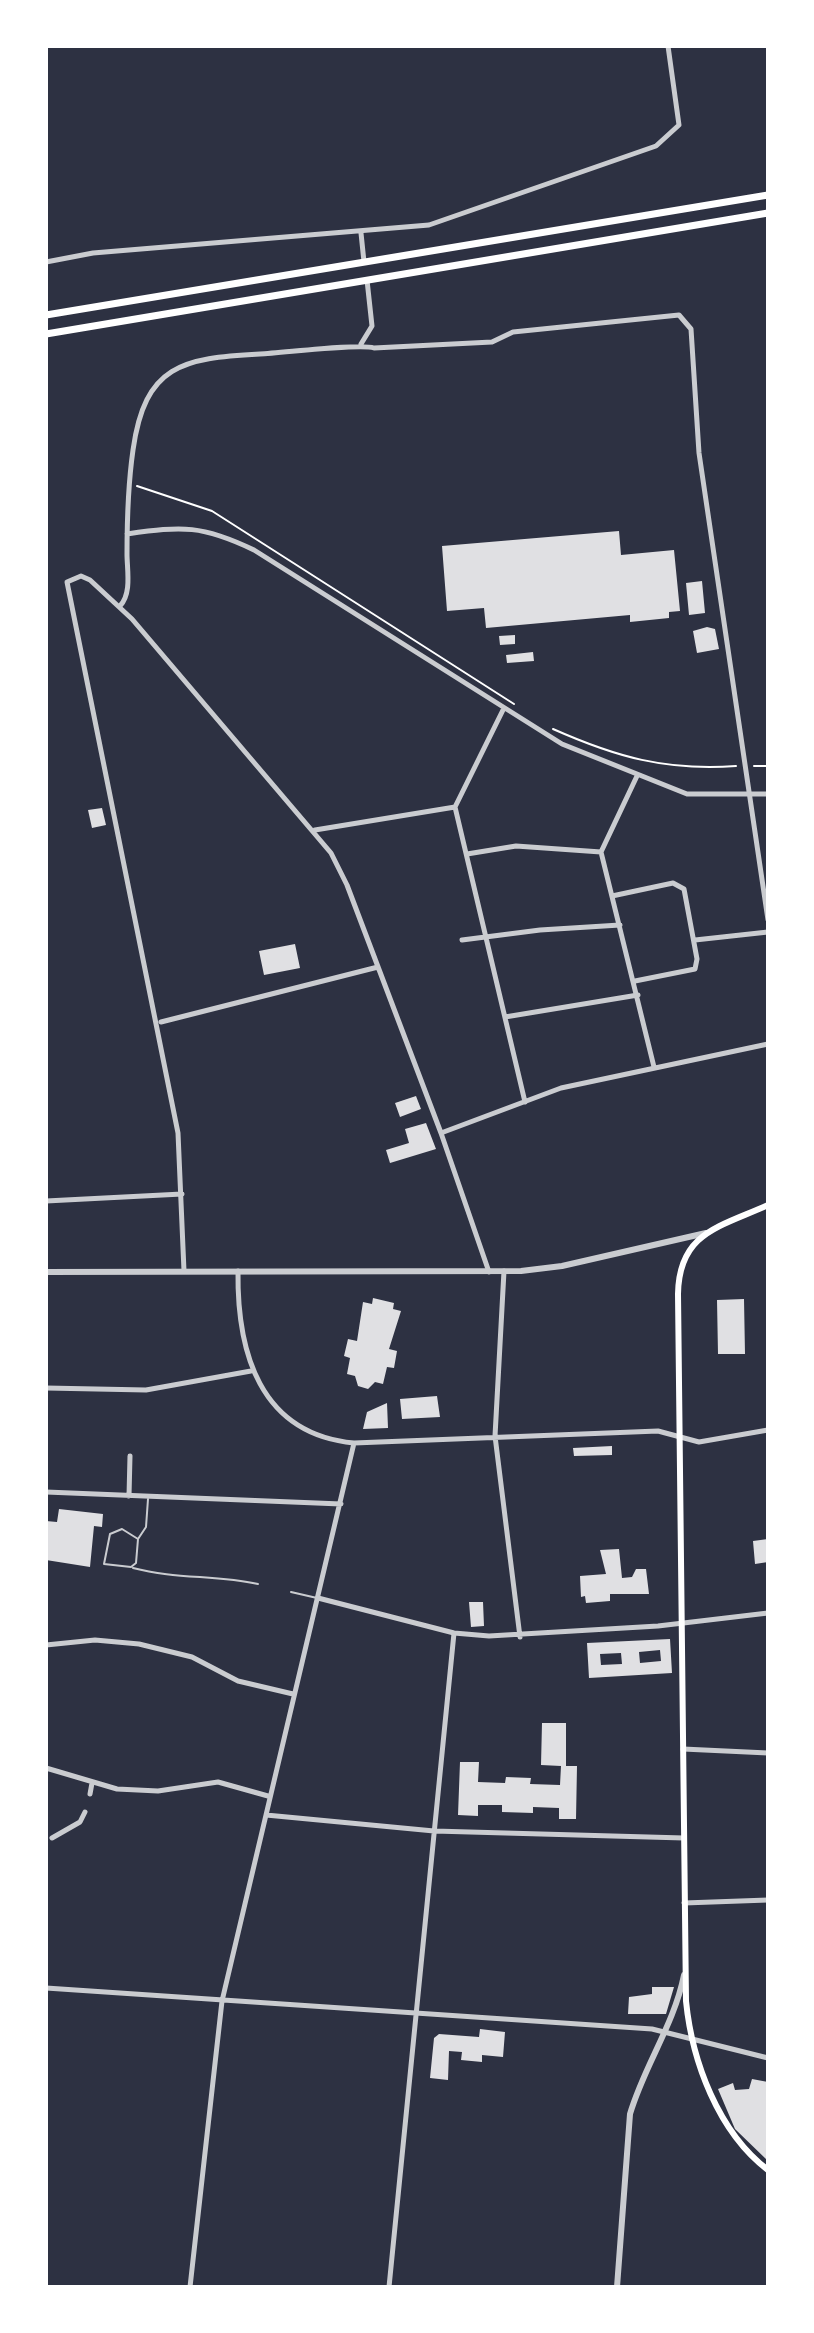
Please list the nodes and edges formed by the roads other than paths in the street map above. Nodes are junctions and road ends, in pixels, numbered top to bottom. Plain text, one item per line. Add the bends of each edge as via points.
1 (668, 46) edge
2 (768, 195) edge
3 (768, 213) edge
4 (361, 233) junction
5 (46, 262) edge
6 (364, 262) junction
7 (367, 280) junction
8 (46, 315) edge
9 (46, 334) edge
10 (361, 344) junction
11 (127, 534) junction
12 (120, 606) junction
13 (503, 710) junction
14 (637, 776) junction
15 (749, 794) junction
16 (768, 794) edge
17 (455, 807) junction
18 (315, 830) junction
19 (601, 852) junction
20 (467, 854) junction
21 (612, 896) junction
22 (768, 920) edge
23 (620, 925) junction
24 (768, 932) edge
25 (485, 935) junction
26 (462, 940) dead end
27 (695, 940) junction
28 (378, 967) junction
29 (635, 981) junction
30 (638, 995) junction
31 (505, 1017) junction
32 (161, 1022) dead end
33 (768, 1044) edge
34 (654, 1067) junction
35 (525, 1102) junction
36 (441, 1133) junction
37 (182, 1194) junction
38 (46, 1201) edge
39 (768, 1205) edge
40 (711, 1231) junction
41 (238, 1270) junction
42 (184, 1271) junction
43 (504, 1271) junction
44 (46, 1272) edge
45 (489, 1272) junction
46 (252, 1371) junction
47 (46, 1388) edge
48 (768, 1430) edge
49 (495, 1436) junction
50 (682, 1437) junction
51 (354, 1443) junction
52 (130, 1456) dead end
53 (46, 1492) edge
54 (129, 1496) junction
55 (148, 1497) junction
56 (341, 1504) junction
57 (138, 1539) junction
58 (131, 1567) junction
59 (258, 1584) dead end
60 (291, 1592) dead end
61 (318, 1598) junction
62 (768, 1613) edge
63 (683, 1624) junction
64 (454, 1633) junction
65 (520, 1637) junction
66 (46, 1645) edge
67 (293, 1694) junction
68 (683, 1749) junction
69 (768, 1753) edge
70 (46, 1768) edge
71 (92, 1783) junction
72 (90, 1794) dead end
73 (268, 1796) junction
74 (85, 1812) dead end
75 (265, 1815) junction
76 (434, 1831) junction
77 (52, 1838) dead end
78 (684, 1838) junction
79 (768, 1900) edge
80 (684, 1903) junction
81 (684, 1971) junction
82 (46, 1988) edge
83 (222, 2001) junction
84 (416, 2013) junction
85 (665, 2033) junction
86 (692, 2039) junction
87 (768, 2058) edge
88 (768, 2170) edge
89 (190, 2287) edge
90 (389, 2287) edge
91 (617, 2287) edge

1 - 4 street via 679,125 656,146 429,225
2 - 6 main road
3 - 7 main road
4 - 5 street via 93,253
4 - 6 street
6 - 8 main road
7 - 9 main road
7 - 10 street via 372,326
10 - 11 street via 340,350 218,356 180,367 146,395 138,415
10 - 15 street via 374,348 492,342 513,332 679,315 691,329 699,453
11 - 12 street via 128,581
11 - 13 street via 180,527 217,532 254,550
12 - 18 street
12 - 37 street via 90,580 81,576 67,582 178,1133
13 - 14 street via 562,744
13 - 17 street
14 - 15 street via 687,794
14 - 19 street
15 - 16 street
15 - 22 street
17 - 18 street
17 - 20 street
18 - 28 street via 347,885
19 - 20 street via 516,846
19 - 21 street
20 - 25 street
21 - 23 street
21 - 27 street via 681,885
23 - 25 street
23 - 29 street
24 - 27 street
25 - 26 street
25 - 31 street
27 - 29 street via 692,970
28 - 32 street
28 - 36 street
29 - 30 street
30 - 31 street
30 - 34 street
31 - 35 street
33 - 34 street
34 - 35 street via 561,1088
35 - 36 street
36 - 45 street
37 - 38 street
37 - 42 street
39 - 40 main road
40 - 43 street via 562,1266
40 - 50 main road via 687,1250 679,1274
41 - 42 street
41 - 45 street
41 - 46 street via 239,1321
42 - 44 street
43 - 45 street
43 - 49 street
46 - 47 street via 146,1390
46 - 51 street via 281,1410 302,1427
48 - 50 street via 707,1442
49 - 50 street via 661,1431
49 - 51 street
49 - 65 street
50 - 63 main road
51 - 56 street
52 - 54 street
53 - 54 street
54 - 55 street
55 - 56 street
55 - 57 lane via 146,1527
56 - 61 street
57 - 58 lane via 140,1555
57 - 58 lane via 122,1529 107,1540 104,1564
58 - 59 lane via 177,1578
60 - 61 lane
61 - 64 street
61 - 67 street
62 - 63 street
63 - 65 street
63 - 68 main road
64 - 65 street
64 - 76 street
66 - 67 street via 95,1640 139,1644 192,1657 238,1681
67 - 73 street
68 - 69 street
68 - 78 main road
70 - 71 street
71 - 72 street
71 - 73 street via 158,1791 218,1782
73 - 75 street
74 - 77 street via 80,1822
75 - 76 street
75 - 83 street
76 - 78 street
76 - 84 street
78 - 80 main road
79 - 80 street
80 - 81 main road
81 - 85 street
81 - 86 main road
82 - 83 street
83 - 84 street
83 - 89 street
84 - 85 street
84 - 90 street
85 - 86 street
85 - 91 street via 630,2114
86 - 87 street
86 - 88 main road via 723,2120

